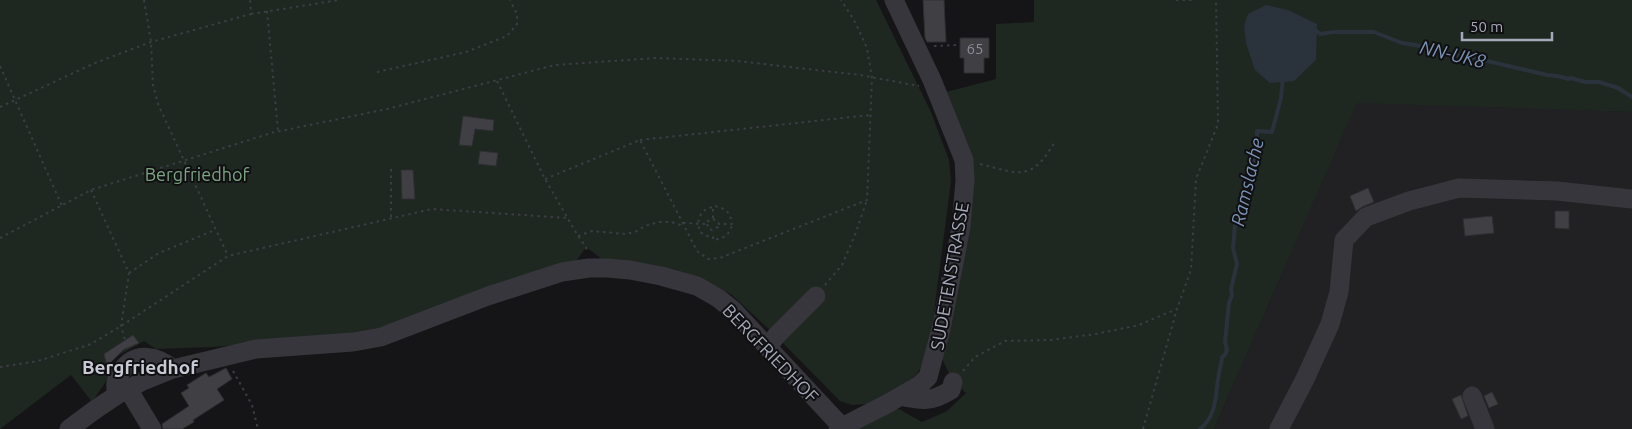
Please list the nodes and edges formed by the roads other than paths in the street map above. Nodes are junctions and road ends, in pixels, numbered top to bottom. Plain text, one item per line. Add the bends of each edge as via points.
1 (894, 0) edge
2 (1632, 200) edge
3 (816, 296) road end
4 (768, 347) junction
5 (932, 366) junction
6 (123, 392) junction
7 (901, 396) junction
8 (1472, 396) dead end
9 (840, 428) edge
10 (69, 429) edge
11 (152, 429) edge
12 (1279, 429) edge
13 (1485, 429) edge

1 - 5 street, SUDETENSTRASSE via 932,80 964,160 961,227
2 - 12 street via 1557,192 1459,188 1366,217 1344,240 1338,292 1330,324
3 - 4 street
4 - 6 street, BERGFRIEDHOF via 733,310 697,286 630,270 589,268 562,272 488,296 381,337 256,349 173,369
4 - 9 street, BERGFRIEDHOF
5 - 7 street, SUDETENSTRASSE via 920,385
5 - 7 street via 960,387 942,396 920,401
6 - 10 street, BERGFRIEDHOF
6 - 11 street
7 - 9 street, SUDETENSTRASSE
8 - 13 street

